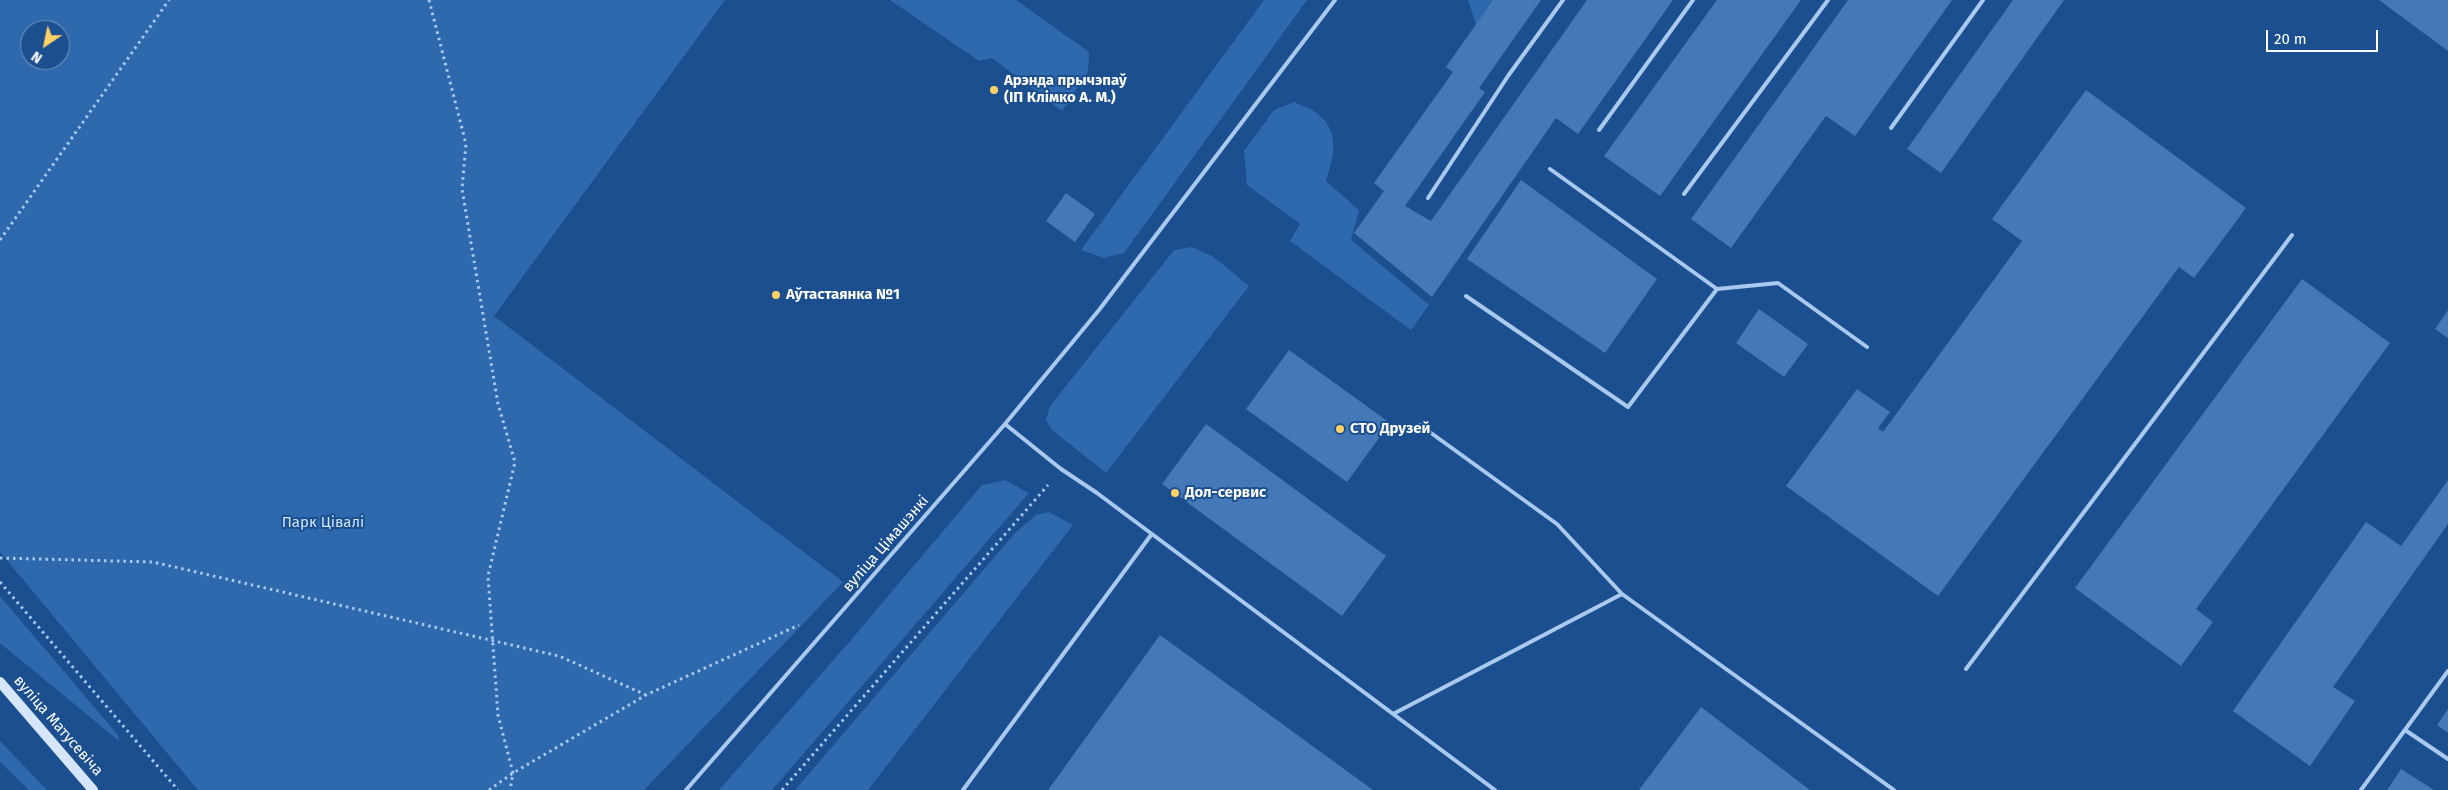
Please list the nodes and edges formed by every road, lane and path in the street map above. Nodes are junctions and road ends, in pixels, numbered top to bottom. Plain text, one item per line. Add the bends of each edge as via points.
1 (169, 0) edge
2 (429, 0) edge
3 (1335, 0) edge
4 (1563, 0) edge
5 (1693, 0) edge
6 (1828, 0) edge
7 (1983, 0) edge
8 (1892, 128) dead end
9 (1599, 130) dead end
10 (1550, 169) dead end
11 (1684, 194) dead end
12 (1428, 198) dead end
13 (2292, 236) dead end
14 (0, 240) edge
15 (1718, 289) junction
16 (1466, 296) dead end
17 (1867, 347) dead end
18 (1005, 424) junction
19 (1420, 425) dead end
20 (1061, 469) junction
21 (1151, 535) junction
22 (0, 558) edge
23 (0, 582) edge
24 (1622, 594) junction
25 (806, 622) dead end
26 (493, 642) junction
27 (1966, 669) dead end
28 (2448, 671) edge
29 (0, 682) edge
30 (646, 695) junction
31 (1393, 714) junction
32 (2405, 730) junction
33 (2448, 758) edge
34 (513, 773) junction
35 (93, 790) edge
36 (178, 790) edge
37 (489, 790) edge
38 (510, 790) edge
39 (686, 790) edge
40 (782, 790) edge
41 (963, 790) edge
42 (1495, 790) edge
43 (1894, 790) edge
44 (2361, 790) edge

1 - 14 path
2 - 26 path via 466,144 462,189 498,404 516,462 488,576
3 - 18 lane, вуліца Цімашэнкі via 1099,310
4 - 12 lane via 1508,76
5 - 9 lane
6 - 11 lane
7 - 8 lane
10 - 15 lane
13 - 27 lane
15 - 16 lane via 1628,407
15 - 17 lane via 1778,283
18 - 20 lane
18 - 39 lane, вуліца Цімашэнкі
19 - 24 lane via 1557,524
20 - 21 lane
20 - 40 path
21 - 31 lane
21 - 41 lane
22 - 26 path via 153,562
23 - 36 path
24 - 31 lane
24 - 43 lane
25 - 30 path
26 - 30 path via 558,656
26 - 34 path via 498,715
28 - 32 lane
29 - 35 main road, вуліца Матусевіча
30 - 34 path
31 - 42 lane
32 - 33 lane
32 - 44 lane
34 - 37 path
34 - 38 path

